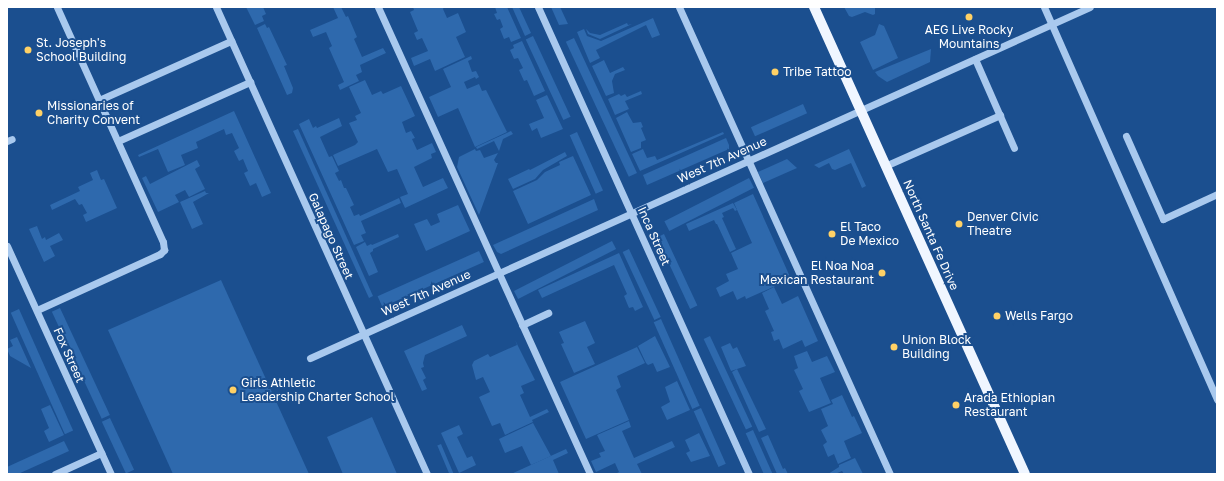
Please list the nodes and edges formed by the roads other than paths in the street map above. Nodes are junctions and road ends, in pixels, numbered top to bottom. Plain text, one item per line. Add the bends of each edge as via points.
1 (57, 7) edge
2 (216, 7) edge
3 (378, 7) edge
4 (538, 7) edge
5 (679, 7) edge
6 (814, 7) edge
7 (1044, 7) edge
8 (1090, 7) edge
9 (1052, 24) junction
10 (231, 41) junction
11 (975, 59) junction
12 (250, 82) junction
13 (99, 100) junction
14 (860, 110) junction
15 (1000, 115) junction
16 (1126, 136) dead end
17 (118, 141) junction
18 (1014, 148) dead end
19 (748, 161) junction
20 (885, 166) junction
21 (1217, 194) edge
22 (631, 213) junction
23 (7, 246) edge
24 (499, 273) junction
25 (37, 310) junction
26 (548, 314) dead end
27 (522, 325) junction
28 (363, 334) junction
29 (310, 358) dead end
30 (1217, 400) edge
31 (101, 453) junction
32 (55, 474) edge
33 (111, 474) edge
34 (427, 474) edge
35 (590, 474) edge
36 (749, 474) edge
37 (890, 474) edge
38 (1025, 474) edge

1 - 13 street
2 - 10 street, Galapago Street
3 - 24 street
4 - 22 street, Inca Street
5 - 19 street
6 - 14 main road, North Santa Fe Drive
7 - 9 street
8 - 9 street, West 7th Avenue
9 - 11 street, West 7th Avenue
9 - 30 street
10 - 12 street, Galapago Street
10 - 13 street
11 - 14 street, West 7th Avenue
11 - 15 street
12 - 17 street
12 - 28 street, Galapago Street
13 - 17 street
14 - 19 street, West 7th Avenue
14 - 20 main road, North Santa Fe Drive
15 - 18 street
15 - 20 street
16 - 21 street via 1163,219
17 - 25 street via 163,242 163,253
19 - 22 street, West 7th Avenue
19 - 37 street
20 - 38 main road, North Santa Fe Drive
22 - 24 street, West 7th Avenue
22 - 36 street, Inca Street
23 - 25 street, Fox Street
24 - 27 street
24 - 28 street, West 7th Avenue
25 - 31 street, Fox Street
26 - 27 street
27 - 35 street
28 - 29 street, West 7th Avenue
28 - 34 street, Galapago Street
31 - 32 street
31 - 33 street, Fox Street

